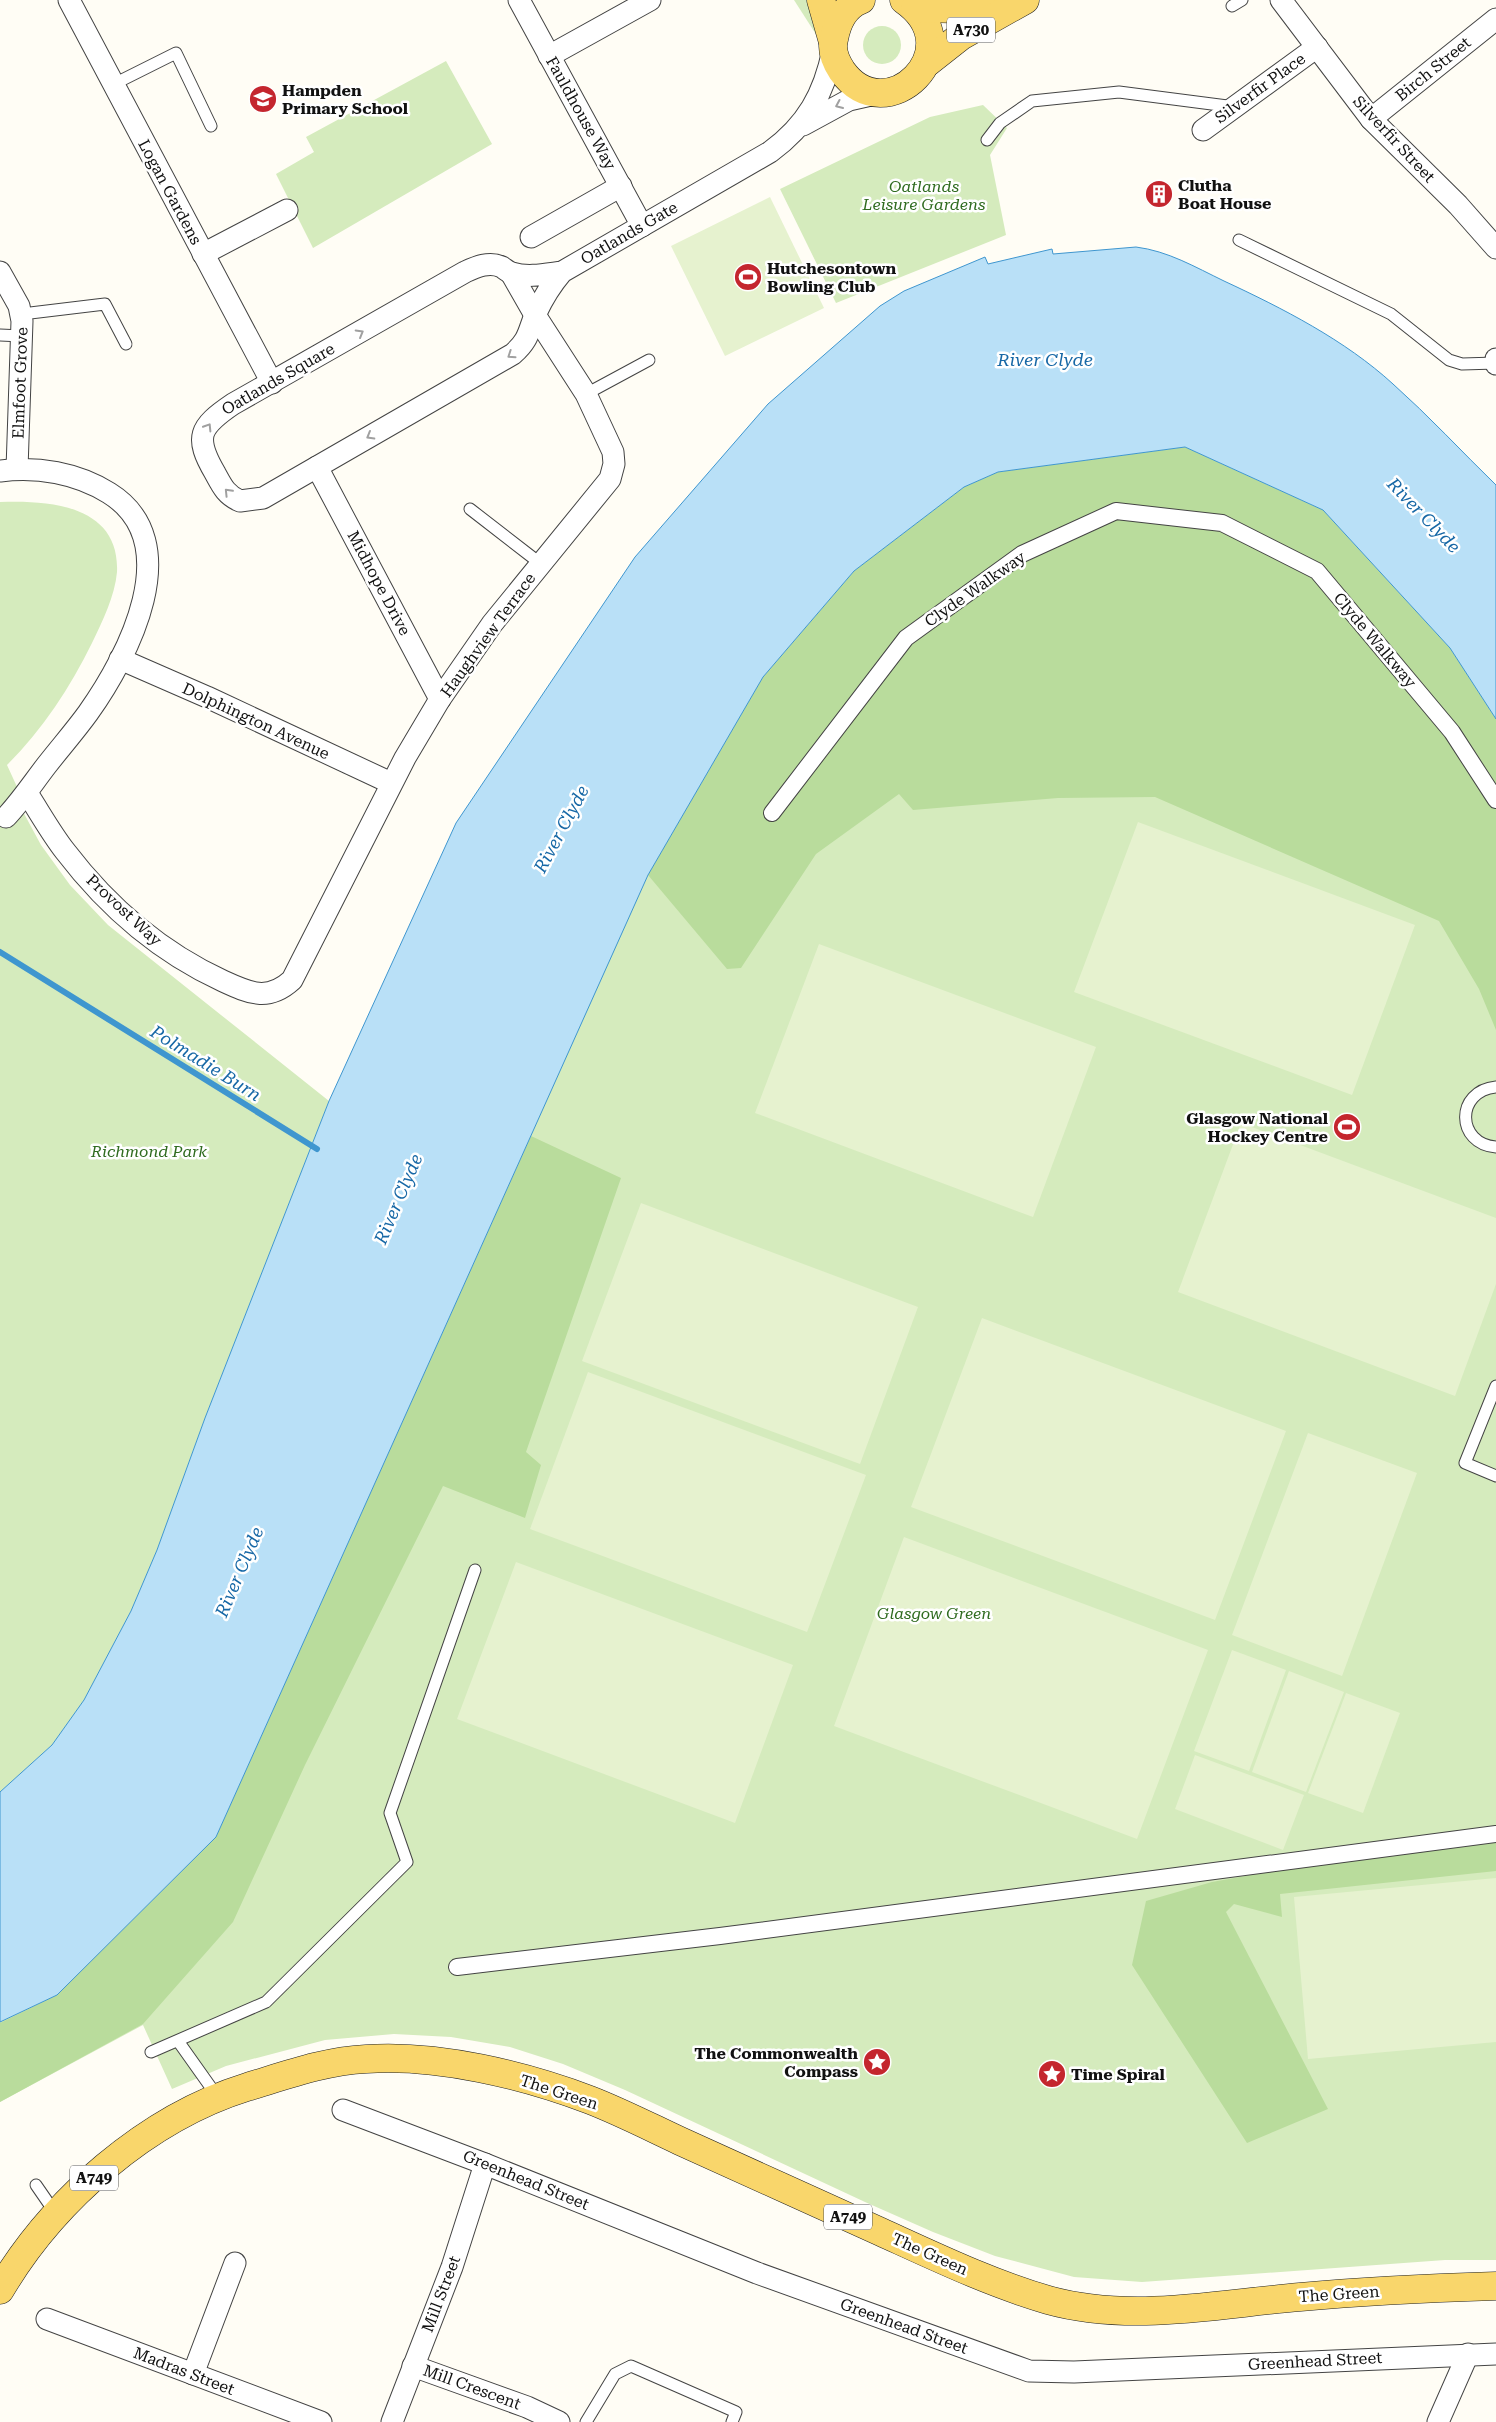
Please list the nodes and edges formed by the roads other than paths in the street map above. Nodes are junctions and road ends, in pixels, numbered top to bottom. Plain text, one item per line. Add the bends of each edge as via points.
1 (69, 0) edge
2 (519, 0) edge
3 (650, 0) edge
4 (821, 0) edge
5 (861, 0) edge
6 (1281, 0) edge
7 (1022, 2) edge
8 (910, 4) edge
9 (1496, 19) edge
10 (833, 46) junction
11 (1317, 47) junction
12 (549, 56) junction
13 (928, 62) junction
14 (114, 84) junction
15 (882, 93) junction
16 (1236, 107) junction
17 (1371, 119) junction
18 (212, 126) dead end
19 (800, 126) junction
20 (1203, 130) dead end
21 (987, 140) dead end
22 (621, 186) junction
23 (287, 210) dead end
24 (642, 226) junction
25 (531, 237) dead end
26 (1239, 240) dead end
27 (1496, 248) edge
28 (203, 254) junction
29 (0, 272) edge
30 (562, 272) junction
31 (511, 273) junction
32 (22, 314) junction
33 (535, 315) junction
34 (0, 335) edge
35 (22, 336) junction
36 (126, 344) dead end
37 (1496, 359) edge
38 (649, 360) dead end
39 (1496, 363) edge
40 (272, 383) junction
41 (586, 394) junction
42 (317, 467) junction
43 (8, 470) edge
44 (470, 509) dead end
45 (540, 564) junction
46 (120, 659) junction
47 (440, 699) junction
48 (392, 783) junction
49 (27, 794) junction
50 (1496, 800) edge
51 (772, 813) dead end
52 (6, 817) dead end
53 (299, 968) joint
54 (1496, 1087) edge
55 (1496, 1147) edge
56 (1496, 1386) edge
57 (1496, 1476) edge
58 (475, 1570) dead end
59 (1496, 1834) edge
60 (458, 1967) dead end
61 (178, 2041) junction
62 (151, 2052) dead end
63 (217, 2096) junction
64 (343, 2110) dead end
65 (485, 2164) junction
66 (36, 2185) dead end
67 (56, 2214) junction
68 (235, 2263) dead end
69 (1496, 2286) edge
70 (0, 2290) edge
71 (47, 2319) dead end
72 (1468, 2354) junction
73 (1496, 2354) edge
74 (413, 2366) junction
75 (194, 2374) junction
76 (298, 2418) edge
77 (321, 2422) edge
78 (392, 2422) edge
79 (559, 2422) edge
80 (586, 2422) edge
81 (732, 2422) edge
82 (1438, 2422) edge

1 - 14 street, Logan Gardens
2 - 12 street, Fauldhouse Way
3 - 12 street
4 - 10 main road
5 - 10 main road via 844,12 836,26
6 - 11 street, Silverfir Street
7 - 8 main road, A730 via 964,9
7 - 13 main road, A730 via 961,36
8 - 13 main road via 924,19 930,33
9 - 17 street, Birch Street
10 - 15 main road via 838,66 847,78 860,88
10 - 19 street via 822,87
11 - 16 street, Silverfir Place
11 - 17 street, Silverfir Street
12 - 22 street, Fauldhouse Way
13 - 15 main road via 907,86
14 - 18 lane via 176,53
14 - 28 street, Logan Gardens
15 -> 19 street via 849,100
16 - 20 street, Silverfir Place
16 - 21 lane via 1119,92 1032,101 1000,123
17 - 27 street, Silverfir Street via 1458,205
19 - 24 street, Oatlands Gate via 770,152
22 - 24 street, Fauldhouse Way
22 - 25 street
23 - 28 street
24 - 30 street, Oatlands Gate
26 - 39 lane via 1391,314 1450,360 1462,364
28 - 40 street, Logan Gardens
29 - 32 street, Elmfoot Grove
30 - 31 street, Oatlands Square via 535,276
30 - 33 street, Oatlands Square via 547,291
31 - 33 street
40 -> 31 street, Oatlands Square via 464,272 491,264
32 - 35 street, Elmfoot Grove
32 - 36 lane via 105,304
33 - 41 street, Haughview Terrace
33 -> 42 street, Oatlands Square via 528,338 514,354
34 - 35 lane
35 - 43 street, Elmfoot Grove
37 - 39 street
38 - 41 lane
42 -> 40 street, Oatlands Square via 263,498 240,501 224,490 204,454 202,436 215,416
41 - 45 street, Haughview Terrace via 613,452 610,479
42 - 47 street, Midhope Drive
43 - 46 street via 63,474 98,486 117,498 136,518 148,551 148,578 133,631
44 - 45 lane
45 - 47 street, Haughview Terrace via 492,624
46 - 48 street, Dolphington Avenue
46 - 49 street via 88,712
47 - 48 street, Haughview Terrace
48 - 53 street, Haughview Terrace
49 - 52 street
49 - 53 street, Provost Way via 86,876 130,921 177,957 248,992 260,994 282,989
50 - 51 street, Clyde Walkway via 1452,732 1317,571 1222,523 1116,512 1022,554 906,638
54 - 55 lane via 1479,1092 1471,1099 1465,1118 1472,1136 1479,1142
56 - 57 lane via 1464,1463
58 - 61 lane via 390,1813 407,1862 266,2002
59 - 60 street via 740,1934
61 - 62 lane
61 - 63 lane
63 - 67 main road, A749 via 135,2144
63 - 69 main road, The Green / A749 via 326,2063 370,2058 449,2062 498,2072 590,2100 974,2274 1051,2301 1124,2312 1298,2297
64 - 65 street, Greenhead Street
65 - 72 street, Greenhead Street via 757,2273 1029,2371 1084,2372
65 - 74 street, Mill Street via 452,2267
66 - 67 lane
67 - 70 main road, A749 via 15,2264
68 - 75 street
71 - 75 street, Madras Street
72 - 73 street, Greenhead Street
72 - 82 street
74 - 78 street, Mill Street
74 - 79 street, Mill Crescent via 527,2407
75 - 76 street, Madras Street
76 - 77 street, Madras Street
80 - 81 lane via 614,2374 631,2366 736,2412

